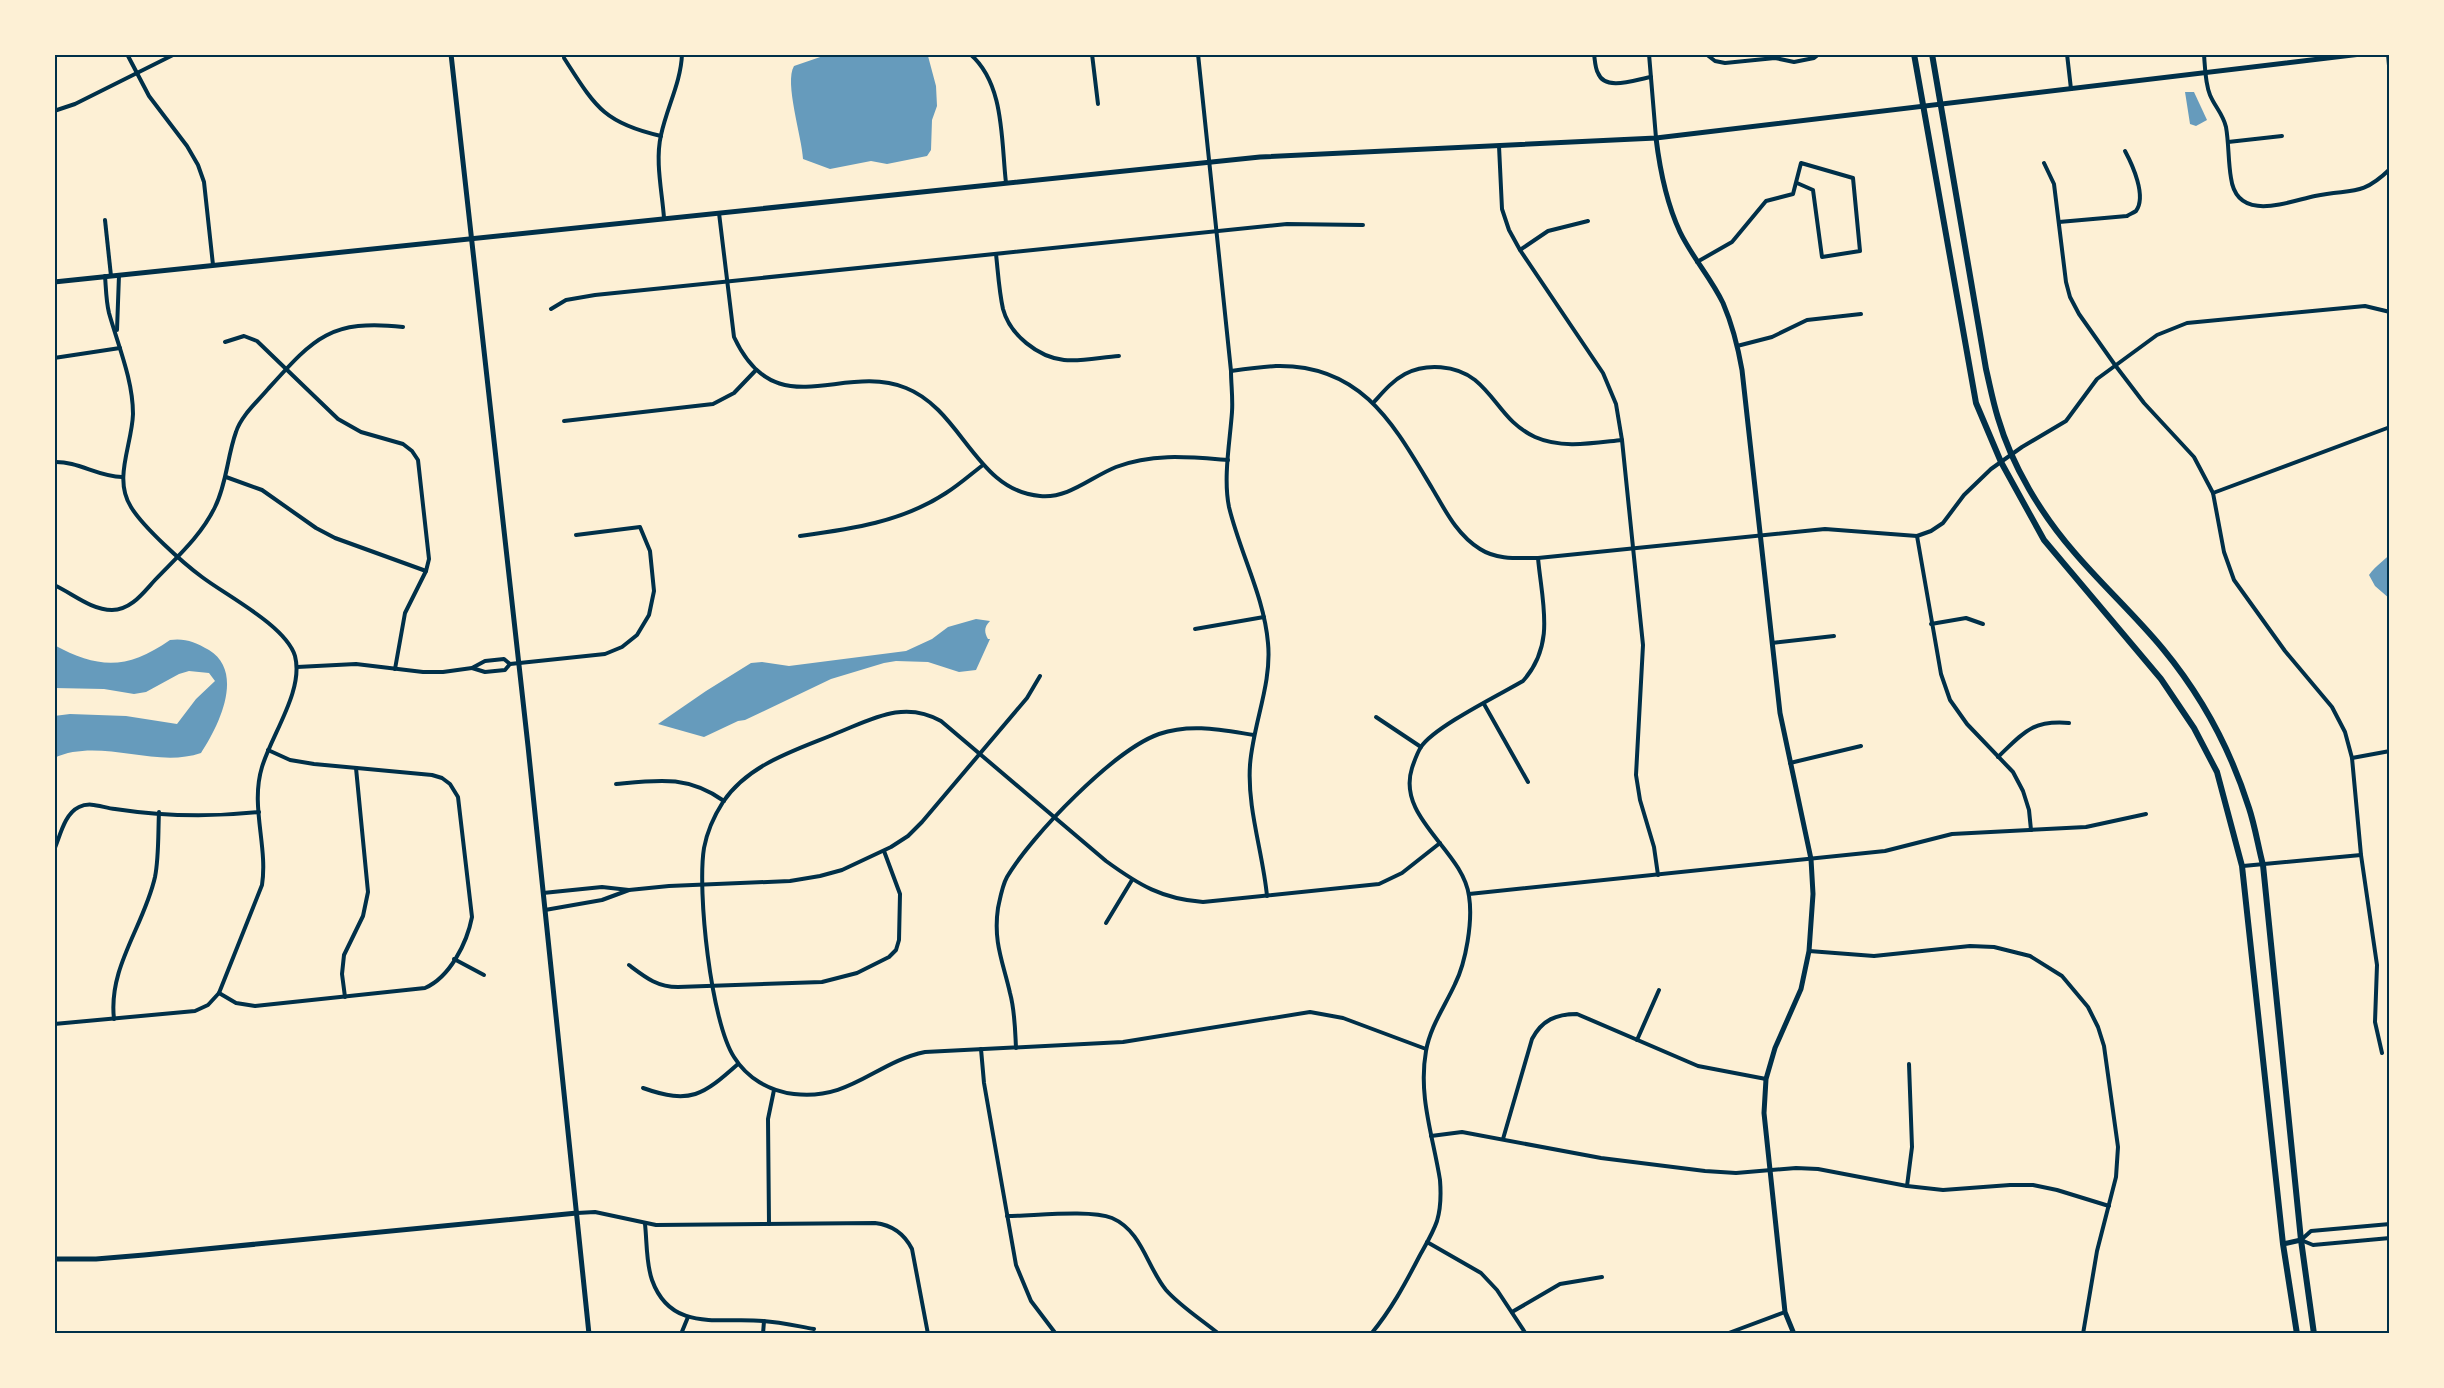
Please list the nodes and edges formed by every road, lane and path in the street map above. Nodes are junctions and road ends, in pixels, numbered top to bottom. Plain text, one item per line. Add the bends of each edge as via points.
1 (127, 54) edge
2 (175, 54) edge
3 (451, 54) edge
4 (681, 54) edge
5 (970, 54) edge
6 (1092, 54) edge
7 (1198, 54) edge
8 (1594, 54) edge
9 (1649, 54) edge
10 (1706, 54) edge
11 (1819, 54) edge
12 (1914, 54) edge
13 (1932, 54) edge
14 (2067, 54) edge
15 (2204, 54) edge
16 (2361, 54) edge
17 (2388, 54) edge
18 (2310, 57) edge
19 (564, 58) dead end
20 (2206, 72) junction
21 (135, 74) junction
22 (1651, 77) junction
23 (2390, 77) edge
24 (2071, 89) junction
25 (1098, 104) dead end
26 (1940, 104) junction
27 (1923, 107) junction
28 (54, 111) edge
29 (660, 136) junction
30 (2282, 136) dead end
31 (1656, 138) junction
32 (2228, 142) junction
33 (1499, 146) junction
34 (2125, 151) dead end
35 (1209, 162) junction
36 (2044, 163) dead end
37 (2390, 169) edge
38 (1006, 183) junction
39 (1797, 183) junction
40 (718, 213) junction
41 (664, 218) junction
42 (105, 220) dead end
43 (1588, 220) dead end
44 (2059, 222) junction
45 (1363, 225) dead end
46 (1216, 231) junction
47 (471, 238) junction
48 (1520, 250) junction
49 (996, 254) junction
50 (1697, 262) junction
51 (213, 265) junction
52 (119, 275) junction
53 (108, 276) junction
54 (54, 282) edge
55 (725, 282) junction
56 (551, 309) dead end
57 (2390, 312) edge
58 (1861, 314) dead end
59 (403, 327) dead end
60 (117, 333) junction
61 (225, 342) dead end
62 (1737, 346) junction
63 (120, 348) junction
64 (1119, 356) dead end
65 (54, 357) edge
66 (2115, 365) junction
67 (287, 368) junction
68 (756, 370) junction
69 (1231, 370) junction
70 (1374, 402) junction
71 (564, 421) dead end
72 (2390, 427) edge
73 (1622, 440) junction
74 (2012, 454) junction
75 (1228, 460) junction
76 (54, 462) edge
77 (2001, 462) junction
78 (983, 465) junction
79 (123, 477) junction
80 (226, 477) junction
81 (2213, 493) junction
82 (1760, 534) junction
83 (576, 535) dead end
84 (800, 536) dead end
85 (1917, 536) junction
86 (1634, 548) junction
87 (178, 557) junction
88 (1538, 558) junction
89 (426, 571) junction
90 (54, 585) edge
91 (1264, 617) junction
92 (1931, 624) junction
93 (1983, 624) dead end
94 (1195, 629) dead end
95 (1834, 636) dead end
96 (1771, 643) junction
97 (518, 663) junction
98 (510, 664) junction
99 (297, 667) junction
100 (472, 668) junction
101 (395, 669) junction
102 (1040, 676) dead end
103 (1484, 704) junction
104 (1376, 717) dead end
105 (2069, 723) dead end
106 (1254, 735) junction
107 (1862, 746) dead end
108 (1421, 747) junction
109 (268, 750) junction
110 (2390, 751) edge
111 (981, 754) junction
112 (1998, 757) junction
113 (2352, 758) junction
114 (1790, 763) junction
115 (356, 768) junction
116 (1528, 782) dead end
117 (616, 784) dead end
118 (724, 801) junction
119 (159, 812) junction
120 (259, 812) junction
121 (2146, 814) dead end
122 (1056, 818) junction
123 (2031, 830) junction
124 (1440, 843) junction
125 (54, 850) edge
126 (884, 851) junction
127 (2361, 855) junction
128 (1812, 859) junction
129 (2263, 865) junction
130 (2242, 866) junction
131 (1658, 875) junction
132 (1132, 880) junction
133 (703, 884) junction
134 (629, 890) junction
135 (543, 893) junction
136 (1469, 894) junction
137 (1267, 896) junction
138 (545, 910) junction
139 (1106, 923) dead end
140 (1809, 951) junction
141 (454, 958) junction
142 (629, 965) dead end
143 (484, 975) dead end
144 (714, 986) junction
145 (1659, 990) dead end
146 (219, 993) junction
147 (345, 997) junction
148 (114, 1019) junction
149 (54, 1024) edge
150 (1637, 1040) junction
151 (1016, 1048) junction
152 (981, 1049) junction
153 (1426, 1049) junction
154 (2382, 1053) dead end
155 (738, 1064) junction
156 (1909, 1064) dead end
157 (1767, 1079) junction
158 (643, 1088) dead end
159 (774, 1090) junction
160 (1431, 1136) junction
161 (1503, 1139) junction
162 (1770, 1170) junction
163 (1907, 1186) junction
164 (2109, 1206) junction
165 (577, 1213) junction
166 (1007, 1216) junction
167 (645, 1224) junction
168 (769, 1224) junction
169 (2390, 1224) edge
170 (2390, 1238) edge
171 (2301, 1240) junction
172 (1427, 1242) junction
173 (2283, 1244) junction
174 (54, 1259) edge
175 (1602, 1277) dead end
176 (1512, 1312) junction
177 (1785, 1312) junction
178 (688, 1317) junction
179 (764, 1321) junction
180 (814, 1329) dead end
181 (589, 1334) edge
182 (681, 1334) edge
183 (763, 1334) edge
184 (928, 1334) edge
185 (1056, 1334) edge
186 (1219, 1334) edge
187 (1371, 1334) edge
188 (1526, 1334) edge
189 (1726, 1334) edge
190 (1794, 1334) edge
191 (2083, 1334) edge
192 (2297, 1334) edge
193 (2314, 1334) edge

1 - 21 street
2 - 21 street
3 - 47 street
4 - 29 street via 680,73
5 - 38 street via 987,74 997,101
6 - 25 street
7 - 35 street
8 - 22 street via 1598,75 1605,82
9 - 22 street
10 - 11 street via 1725,63 1778,58 1800,62
12 - 27 main road
13 - 26 main road
14 - 24 street
15 - 20 street
16 - 18 street
17 - 23 street
18 - 20 street
19 - 29 street via 605,114 631,129
20 - 24 street
20 - 32 street via 2210,95 2222,114
21 - 28 street
21 - 51 street via 198,165 204,182
22 - 31 street
24 - 26 street
26 - 27 street
26 - 74 main road via 1986,369 1998,419
27 - 31 street
27 - 77 main road via 1976,403
29 - 41 street
30 - 32 street
31 - 33 street
31 - 50 street via 1668,204
32 - 37 street via 2237,195 2261,206 2355,191 2375,183
33 - 35 street
33 - 48 street via 1502,209
34 - 44 street via 2136,171 2136,211 2127,216
35 - 38 street
35 - 46 street
36 - 44 street via 2054,184
38 - 40 street
39 - 39 street via 1801,163 1853,178 1860,252 1822,257 1813,190
39 - 50 street via 1793,194 1766,201 1732,242
40 - 41 street
40 - 55 street
41 - 47 street
42 - 53 street
43 - 48 street via 1548,231
44 - 66 street via 2070,297
45 - 46 street via 1287,224
46 - 49 street
46 - 69 street
47 - 51 street
47 - 97 street
48 - 73 street via 1603,373 1616,404
49 - 55 street
49 - 64 street via 1004,310 1013,329 1027,344 1064,360
50 - 62 street via 1722,302
51 - 52 street
52 - 53 street
52 - 60 street
53 - 54 street
53 - 60 street via 109,311
55 - 56 street via 585,297 566,300
55 - 68 street via 734,337 741,353
57 - 66 street via 2365,306 2187,323 2157,336
58 - 62 street via 1807,320 1772,337
59 - 67 street via 346,327 311,344
60 - 63 street
61 - 67 street via 244,336 251,338
62 - 82 street
63 - 65 street
63 - 79 street via 133,411
66 - 74 street via 2097,379 2066,421
66 - 81 street via 2194,457
67 - 80 street via 240,423
67 - 89 street via 338,419 361,432 399,441 416,455 429,546
68 - 71 street via 734,393 713,404
68 - 78 street via 775,382 797,388 876,382 907,388 935,407
69 - 70 street via 1278,366 1310,369 1345,382
69 - 75 street
70 - 73 street via 1405,374 1444,367 1475,380 1509,420 1538,438 1570,445
70 - 88 street via 1397,429 1452,522 1466,538 1499,557
72 - 81 street
73 - 86 street
74 - 77 street
74 - 129 main road via 2040,507 2061,536 2163,649 2201,703 2229,754 2249,808
75 - 78 street via 1144,458 1067,492 1044,497 1009,489
75 - 91 street via 1229,505
76 - 79 street
77 - 85 street via 1964,495 1943,523
77 - 130 main road via 2044,540 2161,679 2194,728 2217,772
78 - 84 street via 945,494 901,516 858,528
79 - 87 street via 131,508
80 - 87 street via 207,523
80 - 89 street via 262,490 335,538
81 - 113 street via 2224,552 2234,580 2332,707
82 - 85 street via 1825,529
82 - 86 street
82 - 96 street
83 - 97 street via 640,527 650,551 654,591 649,615 636,635 605,654
85 - 92 street
86 - 88 street
86 - 131 street via 1642,645 1636,776
87 - 90 street via 133,603 116,610 98,608
87 - 99 street via 279,631 290,645
88 - 103 street via 1545,629 1541,654 1523,681
89 - 101 street via 405,613
91 - 94 street
91 - 106 street via 1268,669
92 - 93 street via 1966,618
92 - 112 street via 1950,700
95 - 96 street
96 - 114 street
97 - 98 street
97 - 135 street
98 - 100 street via 505,670 485,672
98 - 100 street via 504,659 485,661
99 - 101 street via 356,664
99 - 109 street via 293,691
100 - 101 street via 433,673
102 - 111 street
103 - 108 street via 1438,730
103 - 116 street
104 - 108 street
105 - 112 street via 2050,721 2027,730
106 - 122 street via 1196,727 1159,734 1101,771
106 - 137 street via 1251,797
107 - 114 street
108 - 124 street via 1411,771 1411,796 1419,816
109 - 115 street via 298,762
109 - 120 street via 260,773
110 - 113 street
111 - 118 street via 933,717 896,711 763,766 738,784
111 - 122 street
111 - 126 street via 915,830
112 - 123 street via 2023,790
113 - 127 street
114 - 128 street
115 - 141 street via 437,776 456,792 472,917
115 - 147 street via 368,892 363,916 344,955
117 - 118 street via 681,782 703,788
118 - 133 street via 705,845
119 - 120 street
119 - 125 street via 79,807 69,817
119 - 148 street via 155,878 115,982
120 - 146 street via 262,885
121 - 123 street via 2086,827
122 - 132 street
122 - 151 street via 1005,880 998,909 999,954 1014,1012
123 - 128 street via 1952,834 1885,851
124 - 136 street via 1460,868
124 - 137 street via 1402,873 1379,884
126 - 133 street via 842,870 812,878
126 - 144 street via 900,894 899,940 889,957 829,981
127 - 129 street
127 - 154 street via 2377,965 2375,1022
128 - 131 street
128 - 140 street
129 - 130 street
129 - 171 main road
130 - 173 main road
131 - 136 street
132 - 137 street via 1162,896 1180,900 1203,902
132 - 139 street
133 - 134 street
133 - 144 street
134 - 135 street via 602,887
134 - 138 street via 602,900
135 - 138 street
136 - 153 street via 1463,963
138 - 165 street
140 - 157 street via 1801,989 1775,1048
140 - 164 street via 1874,956 1994,946 2030,956 2061,976 2088,1007 2104,1046 2118,1147
141 - 143 street
141 - 147 street via 443,976 425,988
142 - 144 street via 649,981 663,986
144 - 155 street via 724,1037
145 - 150 street
146 - 147 street via 249,1006
146 - 148 street via 195,1011
148 - 149 street
150 - 157 street via 1698,1066
150 - 161 street via 1577,1014 1561,1014 1546,1021 1532,1039
151 - 152 street
151 - 153 street via 1123,1042 1310,1012 1343,1018
152 - 159 street via 912,1055 833,1092 798,1094
152 - 166 street
153 - 160 street via 1422,1087
155 - 158 street via 707,1090 693,1096 660,1094
155 - 159 street
156 - 163 street via 1912,1148
157 - 162 street via 1764,1113
159 - 168 street via 768,1119
160 - 161 street via 1462,1132
160 - 172 street via 1441,1197 1437,1221
161 - 162 street via 1705,1172
162 - 163 street via 1818,1169
162 - 177 street
163 - 164 street via 1943,1190 2033,1185
164 - 191 street
165 - 167 street via 601,1213
165 - 174 street via 135,1256
165 - 181 street
166 - 185 street via 1016,1265 1031,1301
166 - 186 street via 1095,1214 1124,1224 1138,1239 1167,1291
167 - 168 street
167 - 178 street via 649,1267 656,1289 669,1306
168 - 184 street via 875,1223 894,1228 912,1249
169 - 171 street via 2311,1231
170 - 171 street via 2313,1245
171 - 173 street
171 - 193 main road
172 - 176 street via 1481,1273
172 - 187 street via 1401,1292
173 - 192 main road
175 - 176 street via 1560,1284
176 - 188 street
177 - 189 street
177 - 190 street
178 - 179 street
178 - 182 street
179 - 180 street
179 - 183 street

